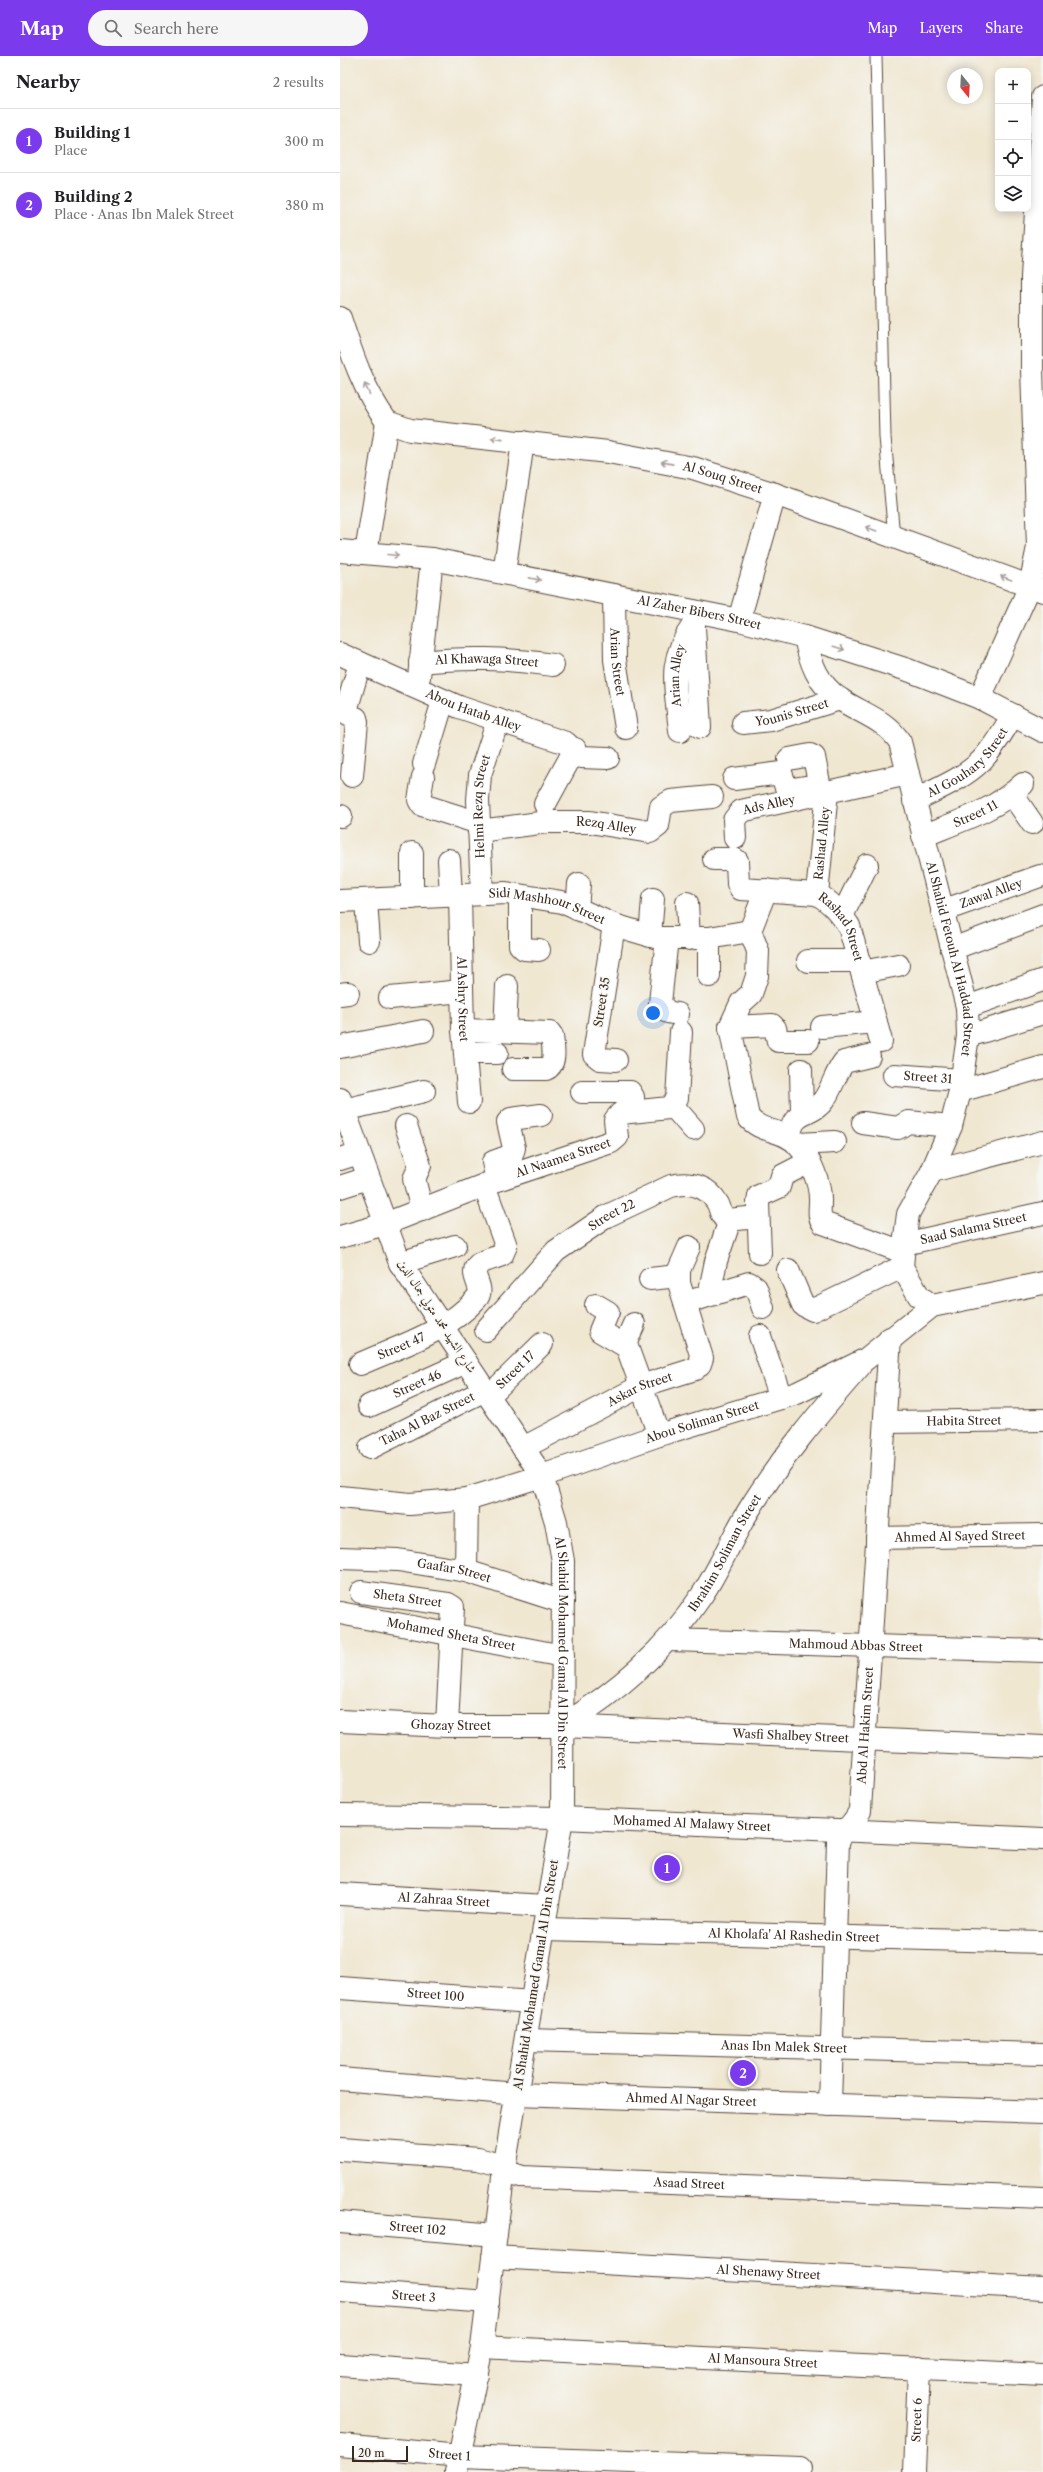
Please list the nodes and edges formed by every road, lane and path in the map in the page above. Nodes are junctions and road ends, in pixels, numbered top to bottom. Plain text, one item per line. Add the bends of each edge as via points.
1 (876, 56) edge
2 (1043, 97) edge
3 (1040, 210) edge
4 (1038, 278) edge
5 (340, 318) edge
6 (1037, 369) edge
7 (387, 422) junction
8 (523, 442) junction
9 (1039, 455) edge
10 (775, 494) junction
11 (1040, 501) edge
12 (894, 537) junction
13 (340, 551) edge
14 (366, 553) junction
15 (432, 558) junction
16 (504, 573) junction
17 (1037, 589) edge
18 (614, 595) junction
19 (693, 618) junction
20 (739, 620) junction
21 (805, 637) junction
22 (340, 654) edge
23 (420, 662) junction
24 (360, 663) junction
25 (553, 664) dead end
26 (418, 690) junction
27 (980, 698) junction
28 (840, 699) junction
29 (443, 701) junction
30 (1013, 715) junction
31 (498, 720) junction
32 (743, 723) dead end
33 (626, 728) dead end
34 (690, 729) dead end
35 (1043, 731) edge
36 (574, 749) junction
37 (608, 758) dead end
38 (789, 759) dead end
39 (908, 774) junction
40 (352, 776) dead end
41 (734, 779) dead end
42 (819, 794) junction
43 (712, 797) dead end
44 (914, 800) junction
45 (544, 804) dead end
46 (1032, 824) dead end
47 (479, 827) junction
48 (923, 836) junction
49 (735, 838) dead end
50 (412, 853) dead end
51 (714, 859) dead end
52 (449, 860) dead end
53 (867, 865) dead end
54 (1040, 876) dead end
55 (579, 884) dead end
56 (766, 890) junction
57 (482, 894) junction
58 (817, 894) junction
59 (455, 896) junction
60 (520, 896) junction
61 (412, 898) junction
62 (653, 899) dead end
63 (340, 901) edge
64 (366, 901) junction
65 (687, 903) dead end
66 (577, 909) junction
67 (942, 911) junction
68 (1043, 915) edge
69 (842, 916) junction
70 (614, 925) junction
71 (750, 931) junction
72 (659, 937) junction
73 (699, 938) junction
74 (369, 941) dead end
75 (952, 949) junction
76 (539, 950) dead end
77 (808, 961) dead end
78 (898, 965) dead end
79 (860, 967) junction
80 (708, 976) dead end
81 (1043, 980) edge
82 (507, 986) dead end
83 (462, 991) junction
84 (390, 998) dead end
85 (967, 1007) junction
86 (1043, 1013) edge
87 (730, 1027) junction
88 (463, 1030) junction
89 (505, 1031) junction
90 (424, 1032) dead end
91 (968, 1036) junction
92 (875, 1040) junction
93 (340, 1047) edge
94 (465, 1053) junction
95 (498, 1053) dead end
96 (616, 1060) dead end
97 (1043, 1067) edge
98 (513, 1069) dead end
99 (801, 1070) dead end
100 (894, 1075) dead end
101 (961, 1086) junction
102 (424, 1091) dead end
103 (582, 1092) dead end
104 (469, 1102) dead end
105 (342, 1104) edge
106 (673, 1106) junction
107 (632, 1111) junction
108 (802, 1114) junction
109 (541, 1115) dead end
110 (863, 1123) dead end
111 (406, 1126) dead end
112 (951, 1126) junction
113 (693, 1129) dead end
114 (835, 1142) dead end
115 (1043, 1142) edge
116 (799, 1148) junction
117 (350, 1156) edge
118 (932, 1171) junction
119 (368, 1178) junction
120 (491, 1182) junction
121 (340, 1187) edge
122 (422, 1210) junction
123 (1043, 1214) edge
124 (758, 1217) junction
125 (730, 1220) junction
126 (385, 1224) junction
127 (340, 1238) edge
128 (455, 1246) dead end
129 (689, 1248) dead end
130 (760, 1253) dead end
131 (903, 1254) junction
132 (400, 1263) junction
133 (788, 1270) dead end
134 (678, 1276) junction
135 (650, 1279) dead end
136 (1043, 1283) edge
137 (709, 1295) junction
138 (685, 1303) junction
139 (596, 1304) dead end
140 (932, 1306) junction
141 (763, 1308) dead end
142 (634, 1324) dead end
143 (443, 1327) junction
144 (486, 1330) dead end
145 (760, 1336) dead end
146 (890, 1338) junction
147 (542, 1344) dead end
148 (625, 1344) junction
149 (866, 1359) junction
150 (466, 1362) junction
151 (360, 1364) dead end
152 (641, 1386) junction
153 (487, 1393) junction
154 (781, 1398) junction
155 (369, 1406) dead end
156 (1043, 1420) edge
157 (884, 1422) junction
158 (659, 1435) junction
159 (370, 1448) dead end
160 (523, 1448) junction
161 (542, 1476) junction
162 (340, 1497) edge
163 (467, 1498) junction
164 (1043, 1535) edge
165 (877, 1538) junction
166 (340, 1558) edge
167 (466, 1571) junction
168 (361, 1592) dead end
169 (563, 1602) junction
170 (340, 1613) edge
171 (452, 1635) junction
172 (669, 1640) junction
173 (870, 1646) junction
174 (1043, 1651) edge
175 (563, 1656) junction
176 (340, 1721) edge
177 (447, 1726) junction
178 (562, 1726) junction
179 (865, 1739) junction
180 (1043, 1747) edge
181 (340, 1815) edge
182 (562, 1818) junction
183 (846, 1830) junction
184 (1043, 1839) edge
185 (340, 1894) edge
186 (547, 1906) junction
187 (544, 1929) junction
188 (834, 1937) junction
189 (1043, 1942) edge
190 (340, 1988) edge
191 (532, 2002) junction
192 (526, 2040) junction
193 (831, 2048) junction
194 (1043, 2054) edge
195 (340, 2079) edge
196 (517, 2094) junction
197 (830, 2105) junction
198 (1043, 2112) edge
199 (340, 2149) edge
200 (504, 2169) junction
201 (1043, 2198) edge
202 (340, 2222) edge
203 (496, 2235) junction
204 (493, 2257) junction
205 (1043, 2288) edge
206 (340, 2291) edge
207 (488, 2302) junction
208 (482, 2347) junction
209 (340, 2365) edge
210 (919, 2368) junction
211 (477, 2375) junction
212 (1043, 2375) edge
213 (340, 2445) edge
214 (458, 2464) edge
215 (800, 2468) dead end
216 (915, 2472) edge

1 - 12 lane via 885,437
2 - 3 street
3 - 4 street
4 - 6 street
7 -> 5 street via 376,407 354,362
6 - 9 street
8 -> 7 street, Al Souq Street via 410,430
7 - 14 street
10 -> 8 street, Al Souq Street via 693,468 608,452
8 - 16 street
9 - 11 street
12 -> 10 street, Al Souq Street
10 - 20 street
11 - 17 street
17 -> 12 street, Al Souq Street
13 - 14 street, Al Zaher Bibers Street
14 -> 15 street, Al Zaher Bibers Street
15 - 16 street, Al Zaher Bibers Street
15 - 23 street
16 -> 18 street, Al Zaher Bibers Street
17 - 27 street
18 - 19 street, Al Zaher Bibers Street
18 - 33 street, Arian Street via 615,660
19 - 20 street, Al Zaher Bibers Street
19 - 34 street, Arian Alley via 675,661
20 - 21 street, Al Zaher Bibers Street
21 -> 27 street, Al Zaher Bibers Street via 908,670
21 - 28 street, Al Shahid Fetouh Al Haddad Street via 813,666 822,682
22 - 24 street, Abou Hatab Alley
23 - 25 street, Al Khawaga Street via 461,657 505,658
23 - 26 street
24 - 26 street, Abou Hatab Alley
24 - 40 street via 346,711 348,715 356,718 357,722
26 - 29 street, Abou Hatab Alley
27 - 30 street, Al Zaher Bibers Street
28 - 32 street, Younis Street via 771,720
28 - 39 street, Al Shahid Fetouh Al Haddad Street via 880,720 892,730 900,742
29 - 31 street, Abou Hatab Alley
29 - 47 street, Rezq Alley via 419,800 422,806
30 - 35 street, Al Zaher Bibers Street
30 - 44 street, Al Gouhary Street via 994,746 981,761 963,775
31 - 36 street, Abou Hatab Alley via 566,743
31 - 47 street, Helmi Rezq Street via 480,775
36 - 37 street, Abou Hatab Alley via 581,756
36 - 45 street
38 - 42 street, Rashad Alley via 810,755 814,757
39 - 42 street, Ads Alley
39 - 44 street, Al Shahid Fetouh Al Haddad Street
41 - 42 street via 781,773 787,790 806,787
42 - 49 street, Ads Alley via 741,811 734,820
42 - 58 street, Rashad Alley
43 - 47 street, Rezq Alley via 667,802 661,807 658,826 650,832 590,822
44 - 48 street, Al Shahid Fetouh Al Haddad Street
46 - 48 street, Street 11 via 1017,789 984,810
47 - 57 street, Helmi Rezq Street
48 - 67 street, Al Shahid Fetouh Al Haddad Street
50 - 61 street
51 - 56 street, Rashad Street via 737,861 738,884 741,889
52 - 59 street, Al Ashry Street
53 - 69 street
54 - 67 street, Zawal Alley
55 - 66 street
56 - 58 street, Rashad Street
56 - 71 street
57 - 59 street, Sidi Mashhour Street
57 - 60 street, Sidi Mashhour Street via 506,893
58 - 69 street, Rashad Street
59 - 61 street, Sidi Mashhour Street
59 - 83 street, Al Ashry Street
60 - 66 street, Sidi Mashhour Street via 562,902
60 - 76 street via 520,945 524,949
61 - 64 street, Sidi Mashhour Street
62 - 72 street
63 - 64 street, Sidi Mashhour Street
64 - 74 street
65 - 73 street
66 - 70 street, Sidi Mashhour Street
67 - 75 street, Al Shahid Fetouh Al Haddad Street
68 - 75 street
69 - 79 street, Rashad Street via 849,926
70 - 72 street, Sidi Mashhour Street
70 - 96 street, Street 35 via 594,1054 600,1059
71 - 73 street, Sidi Mashhour Street
71 - 87 street via 758,951 757,976 751,994 738,1008
72 - 73 street, Sidi Mashhour Street
72 - 106 street via 660,1003 679,1023 678,1098
73 - 80 street
75 - 85 street, Al Shahid Fetouh Al Haddad Street
77 - 79 street
78 - 79 street
79 - 92 street, Rashad Street
81 - 85 street
82 - 89 street
83 - 84 street
83 - 88 street, Al Ashry Street
85 - 91 street, Al Shahid Fetouh Al Haddad Street
86 - 91 street
87 - 92 street via 772,1026 775,1028 778,1041 815,1034
87 - 116 street via 748,1117 758,1126 781,1133
88 - 89 street
88 - 94 street, Al Ashry Street
89 - 98 street via 546,1032 552,1036 553,1062 550,1066
90 - 93 street
91 - 101 street, Al Shahid Fetouh Al Haddad Street
92 - 108 street via 844,1062 822,1102 813,1110
94 - 95 street
94 - 104 street, Al Ashry Street
97 - 101 street
99 - 108 street
100 - 101 street, Street 31
101 - 112 street, Al Shahid Fetouh Al Haddad Street
102 - 105 street
103 - 107 street via 630,1092 633,1097
105 - 117 street, شارع الشهيد محمد متولي جمال الدين
106 - 107 street, Al Naamea Street
106 - 113 street
107 - 120 street, Al Naamea Street via 621,1112 616,1117 618,1134 614,1141
108 - 116 street via 792,1124
109 - 120 street via 511,1119 508,1122 514,1150 512,1155 493,1162
110 - 112 street via 898,1128 908,1122
111 - 122 street via 420,1168 414,1180
112 - 118 street, Al Shahid Fetouh Al Haddad Street
114 - 116 street
115 - 118 street
116 - 124 street via 782,1176 779,1186 759,1196
116 - 131 street via 816,1181 823,1223
117 - 119 street, شارع الشهيد محمد متولي جمال الدين
118 - 131 street, Al Shahid Fetouh Al Haddad Street via 908,1214
119 - 121 street
119 - 126 street, شارع الشهيد محمد متولي جمال الدين
120 - 122 street, Al Naamea Street
120 - 143 street, Street 47 via 506,1250 502,1255 478,1265 475,1275 480,1288 479,1295
122 - 126 street, Al Naamea Street
123 - 131 street, Saad Salama Street
124 - 125 street
124 - 130 street
125 - 137 street via 716,1260
125 - 144 street, Street 22 via 722,1216 718,1204 702,1188 681,1183 671,1186 607,1216 556,1251
126 - 127 street, Al Naamea Street
126 - 132 street, شارع الشهيد محمد متولي جمال الدين
128 - 132 street
129 - 134 street
131 - 133 street, Saad Salama Street via 813,1310 803,1305
131 - 140 street via 919,1296
132 - 143 street, شارع الشهيد محمد متولي جمال الدين
134 - 135 street
134 - 138 street, Askar Street
136 - 140 street, Abou Soliman Street
137 - 138 street
137 - 141 street via 749,1283 756,1288
138 - 152 street, Askar Street via 702,1358 700,1364 695,1369
139 - 148 street via 608,1312 600,1331
140 - 146 street, Abou Soliman Street
142 - 148 street
143 - 150 street, شارع الشهيد محمد متولي جمال الدين
143 - 151 street, Street 47
145 - 154 street
146 - 149 street, Abou Soliman Street
146 - 157 street, Abd Al Hakim Street
147 - 153 street, Street 17
148 - 152 street
149 - 154 street, Abou Soliman Street via 797,1393
149 - 172 street, Ibrahim Soliman Street via 799,1438 749,1510 703,1594
150 - 153 street, شارع الشهيد محمد متولي جمال الدين
150 - 155 street, Street 46
152 - 158 street
152 - 160 street, Askar Street
153 - 159 street, Taha Al Baz Street
153 - 160 street, شارع الشهيد محمد متولي جمال الدين
154 - 158 street, Abou Soliman Street
156 - 157 street, Habita Street
157 - 165 street, Abd Al Hakim Street
158 - 161 street, Abou Soliman Street
160 - 161 street, شارع الشهيد محمد متولي جمال الدين
161 - 163 street, Abou Soliman Street
161 - 169 street, Al Shahid Mohamed Gamal Al Din Street via 556,1522 563,1561
162 - 163 street, Abou Soliman Street via 410,1504
163 - 167 street
164 - 165 street, Ahmed Al Sayed Street
165 - 173 street, Abd Al Hakim Street
166 - 167 street, Gaafar Street via 398,1560
167 - 169 street, Gaafar Street
168 - 171 street, Sheta Street via 448,1604 454,1610
169 - 175 street, Al Shahid Mohamed Gamal Al Din Street
170 - 171 street, Mohamed Sheta Street
171 - 175 street, Mohamed Sheta Street
171 - 177 street, Sheta Street
172 - 173 street, Mahmoud Abbas Street
172 - 178 street, Ibrahim Soliman Street via 637,1672 601,1701
173 - 174 street, Mahmoud Abbas Street
173 - 179 street, Abd Al Hakim Street
175 - 178 street, Al Shahid Mohamed Gamal Al Din Street
176 - 177 street, Ghozay Street
177 - 178 street, Ghozay Street
178 - 179 street, Wasfi Shalbey Street
178 - 182 street, Al Shahid Mohamed Gamal Al Din Street
179 - 180 street, Wasfi Shalbey Street
179 - 183 street, Abd Al Hakim Street via 860,1810 852,1825
181 - 182 street, Mohamed Al Malawy Street
182 - 183 street, Mohamed Al Malawy Street
182 - 186 street, Al Shahid Mohamed Gamal Al Din Street
183 - 184 street, Mohamed Al Malawy Street
183 - 188 street, Abd Al Hakim Street via 838,1841
185 - 186 street, Al Zahraa Street
186 - 187 street, Al Shahid Mohamed Gamal Al Din Street
187 - 188 street, Al Kholafa' Al Rashedin Street
187 - 191 street, Al Shahid Mohamed Gamal Al Din Street
188 - 189 street, Al Kholafa' Al Rashedin Street
188 - 193 street, Abd Al Hakim Street
190 - 191 street, Street 100
191 - 192 street, Al Shahid Mohamed Gamal Al Din Street
192 - 193 street, Anas Ibn Malek Street
192 - 196 street, Al Shahid Mohamed Gamal Al Din Street
193 - 194 street, Anas Ibn Malek Street
193 - 197 street, Abd Al Hakim Street
195 - 196 street, Ahmed Al Nagar Street
196 - 197 street, Ahmed Al Nagar Street
196 - 200 street, Al Shahid Mohamed Gamal Al Din Street
197 - 198 street, Ahmed Al Nagar Street
199 - 200 street, Asaad Street via 478,2159 497,2164
200 - 201 street, Asaad Street via 521,2177
200 - 203 street, Al Shahid Mohamed Gamal Al Din Street
202 - 203 street, Street 102
203 - 204 street, Al Shahid Mohamed Gamal Al Din Street
204 - 205 street, Al Shenawy Street
204 - 207 street, Al Shahid Mohamed Gamal Al Din Street
206 - 207 street, Street 3
207 - 208 street, Al Shahid Mohamed Gamal Al Din Street
208 - 210 street, Al Mansoura Street
208 - 211 street, Al Shahid Mohamed Gamal Al Din Street
209 - 211 street
210 - 212 street, Al Mansoura Street
210 - 216 street, Street 6
211 - 214 street, Al Shahid Mohamed Gamal Al Din Street
213 - 214 street, Street 1
214 - 215 street, Street 1

